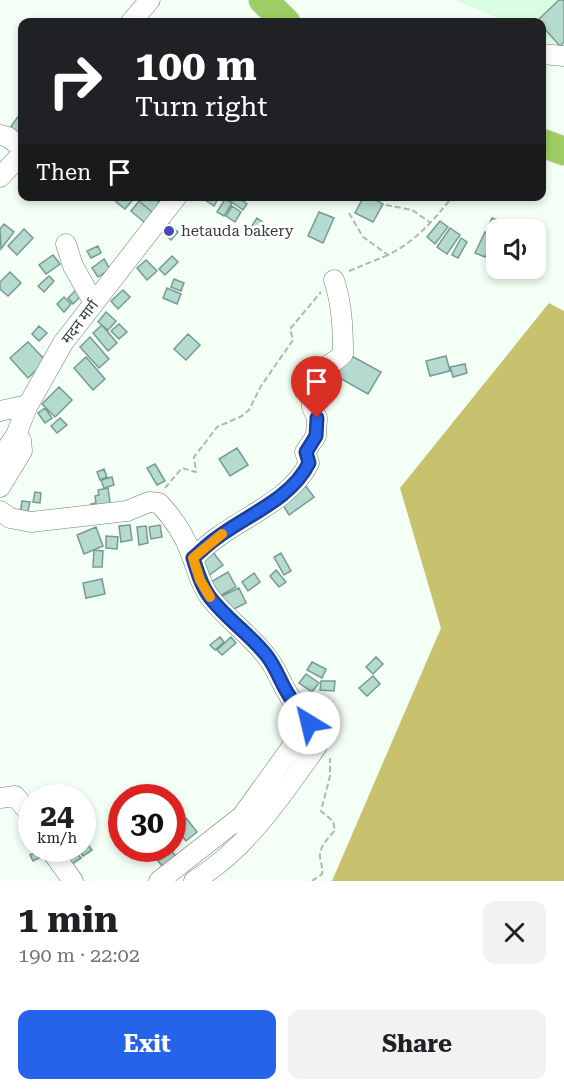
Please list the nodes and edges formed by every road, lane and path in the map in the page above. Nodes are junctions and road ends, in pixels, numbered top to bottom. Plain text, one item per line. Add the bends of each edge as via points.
1 (150, 0) edge
2 (263, 0) edge
3 (134, 18) edge
4 (282, 18) edge
5 (546, 144) edge
6 (564, 151) edge
7 (18, 158) edge
8 (0, 177) edge
9 (173, 201) edge
10 (449, 201) edge
11 (386, 205) dead end
12 (349, 213) dead end
13 (431, 223) junction
14 (66, 244) dead end
15 (388, 255) junction
16 (334, 280) junction
17 (94, 303) junction
18 (28, 405) junction
19 (0, 411) edge
20 (16, 435) junction
21 (0, 459) edge
22 (0, 487) edge
23 (156, 502) junction
24 (0, 511) edge
25 (193, 558) junction
26 (309, 723) junction
27 (317, 746) junction
28 (0, 798) edge
29 (18, 800) edge
30 (59, 862) edge
31 (73, 881) edge
32 (159, 881) edge
33 (194, 881) edge
34 (312, 881) edge

1 - 3 street
2 - 4 highway
5 - 6 highway
7 - 8 street
9 - 17 street, मदन मार्ग
10 - 13 path
11 - 13 path via 412,210
12 - 15 path via 363,237
13 - 15 path via 406,246
14 - 17 street via 73,266
15 - 16 path
16 - 23 path via 290,328 293,340 249,410 217,427 194,457 196,472 182,468 158,494
16 - 25 street via 343,354 334,364 316,372 310,381 317,418 316,436 306,452 309,463 279,497
17 - 18 street, मदन मार्ग via 63,343
18 - 19 street
18 - 20 street, मदन मार्ग
20 - 21 street, मदन मार्ग
20 - 22 street via 22,451
23 - 24 street via 127,511 31,522 10,518
23 - 25 street via 169,513
25 - 26 street via 208,596 267,656
26 - 27 street
26 - 32 street via 242,816
27 - 33 street via 261,824 217,867
27 - 34 path via 322,742 330,754 330,776 321,811 333,821 335,830 320,852 322,874
28 - 29 street via 15,796
30 - 31 street

